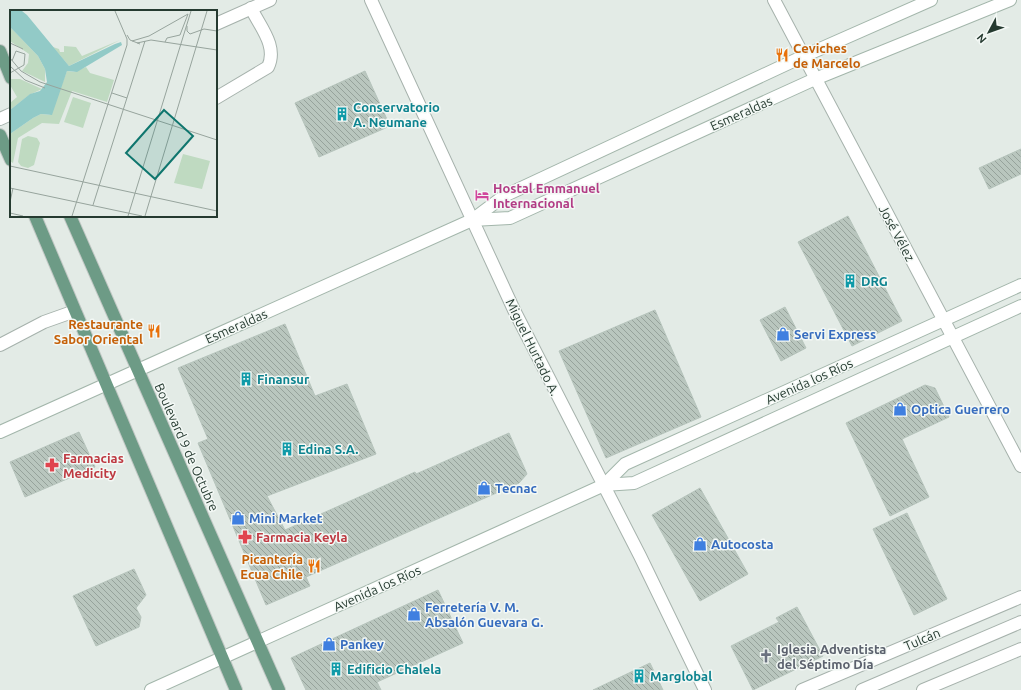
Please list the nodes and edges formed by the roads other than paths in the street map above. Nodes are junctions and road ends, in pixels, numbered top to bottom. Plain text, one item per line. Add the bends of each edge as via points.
1 (270, 0) edge
2 (371, 0) edge
3 (774, 0) edge
4 (931, 0) edge
5 (1010, 0) edge
6 (251, 8) junction
7 (217, 24) edge
8 (0, 51) edge
9 (804, 56) junction
10 (10, 76) edge
11 (816, 79) junction
12 (217, 97) edge
13 (10, 114) edge
14 (0, 119) edge
15 (0, 135) edge
16 (10, 158) edge
17 (35, 217) edge
18 (70, 217) edge
19 (472, 220) junction
20 (1021, 285) edge
21 (1021, 306) edge
22 (74, 312) junction
23 (944, 320) junction
24 (953, 337) junction
25 (0, 345) edge
26 (138, 371) junction
27 (106, 385) junction
28 (0, 432) edge
29 (1021, 466) edge
30 (603, 485) junction
31 (1021, 597) edge
32 (1021, 622) edge
33 (258, 642) junction
34 (1021, 649) edge
35 (222, 658) junction
36 (151, 690) edge
37 (236, 690) edge
38 (279, 690) edge
39 (705, 690) edge
40 (802, 690) edge
41 (862, 690) edge
42 (923, 690) edge

1 - 6 main road
2 - 19 main road, Miguel Hurtado A.
3 - 9 main road, José Vélez
4 - 9 main road, Esmeraldas
5 - 11 main road, Esmeraldas
6 - 7 main road
6 - 12 main road via 269,41 271,61 268,66
8 - 10 main road
9 - 11 main road, José Vélez
9 - 19 main road, Esmeraldas via 504,196
11 - 19 main road, Esmeraldas via 510,218
11 - 23 main road, José Vélez
13 - 14 main road
15 - 16 main road
17 - 22 main road
18 - 26 main road, Boulevard 9 de Octubre
19 - 26 main road, Esmeraldas
19 - 30 main road, Miguel Hurtado A. via 514,310
20 - 23 main road, Avenida los Ríos
21 - 24 main road, Avenida los Ríos
22 - 25 main road via 44,322
22 - 27 main road
23 - 24 main road, José Vélez
23 - 30 main road, Avenida los Ríos via 625,464
24 - 29 main road, José Vélez
24 - 30 main road, Avenida los Ríos via 634,483
26 - 27 main road, Esmeraldas
26 - 33 main road, Boulevard 9 de Octubre
27 - 28 main road, Esmeraldas
27 - 35 main road
30 - 33 main road, Avenida los Ríos
30 - 39 main road, Miguel Hurtado A.
31 - 40 main road, Tulcán
32 - 41 main road
33 - 35 main road, Avenida los Ríos
33 - 38 main road, Boulevard 9 de Octubre
34 - 42 main road
35 - 36 main road, Avenida los Ríos
35 - 37 main road

